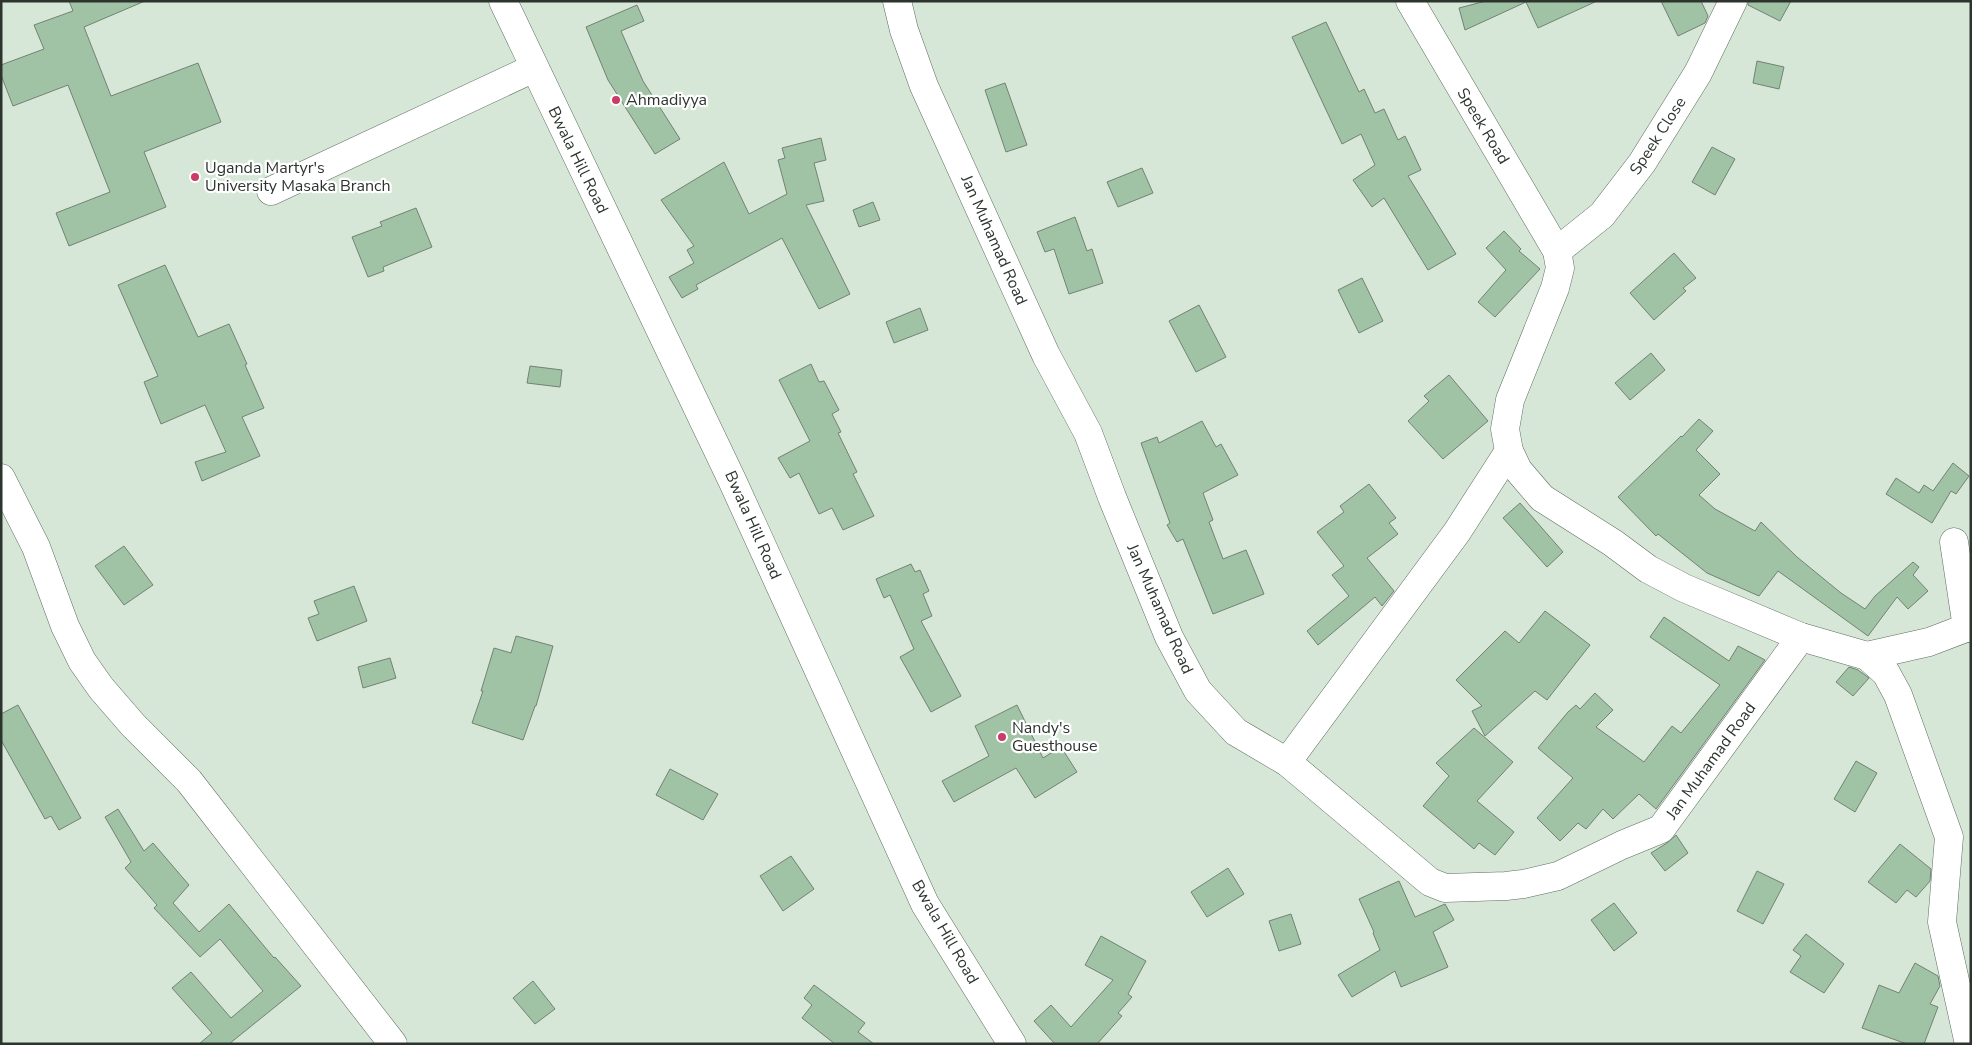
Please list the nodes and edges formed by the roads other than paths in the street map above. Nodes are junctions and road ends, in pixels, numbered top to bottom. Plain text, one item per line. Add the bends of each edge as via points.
1 (503, 1) edge
2 (897, 1) edge
3 (1410, 1) edge
4 (1733, 1) edge
5 (534, 68) junction
6 (271, 191) dead end
7 (1557, 251) junction
8 (1509, 451) junction
9 (1, 478) edge
10 (1954, 542) dead end
11 (1969, 627) edge
12 (1801, 637) junction
13 (1867, 656) junction
14 (1287, 762) junction
15 (393, 1044) edge
16 (1012, 1044) edge
17 (1969, 1044) edge

1 - 5 street, Bwala Hill Road
2 - 14 street, Jan Muhamad Road via 924,86 1046,355 1088,433 1169,637 1198,691 1236,732
3 - 7 street, Speek Road
4 - 7 street, Speek Close via 1698,73 1642,163 1602,215
5 - 6 street
5 - 16 street, Bwala Hill Road via 732,480 925,904
7 - 8 street via 1560,268 1555,288 1506,415
8 - 12 street via 1518,470 1542,498 1648,569 1684,588
8 - 14 street via 1457,532
9 - 15 street via 36,547 65,626 82,661 133,725 189,781
10 - 11 street
11 - 13 street via 1929,642
12 - 13 street
12 - 14 street, Jan Muhamad Road via 1661,829 1558,876 1506,886 1445,888 1437,885
13 - 17 street via 1886,672 1898,695 1949,837 1942,922

